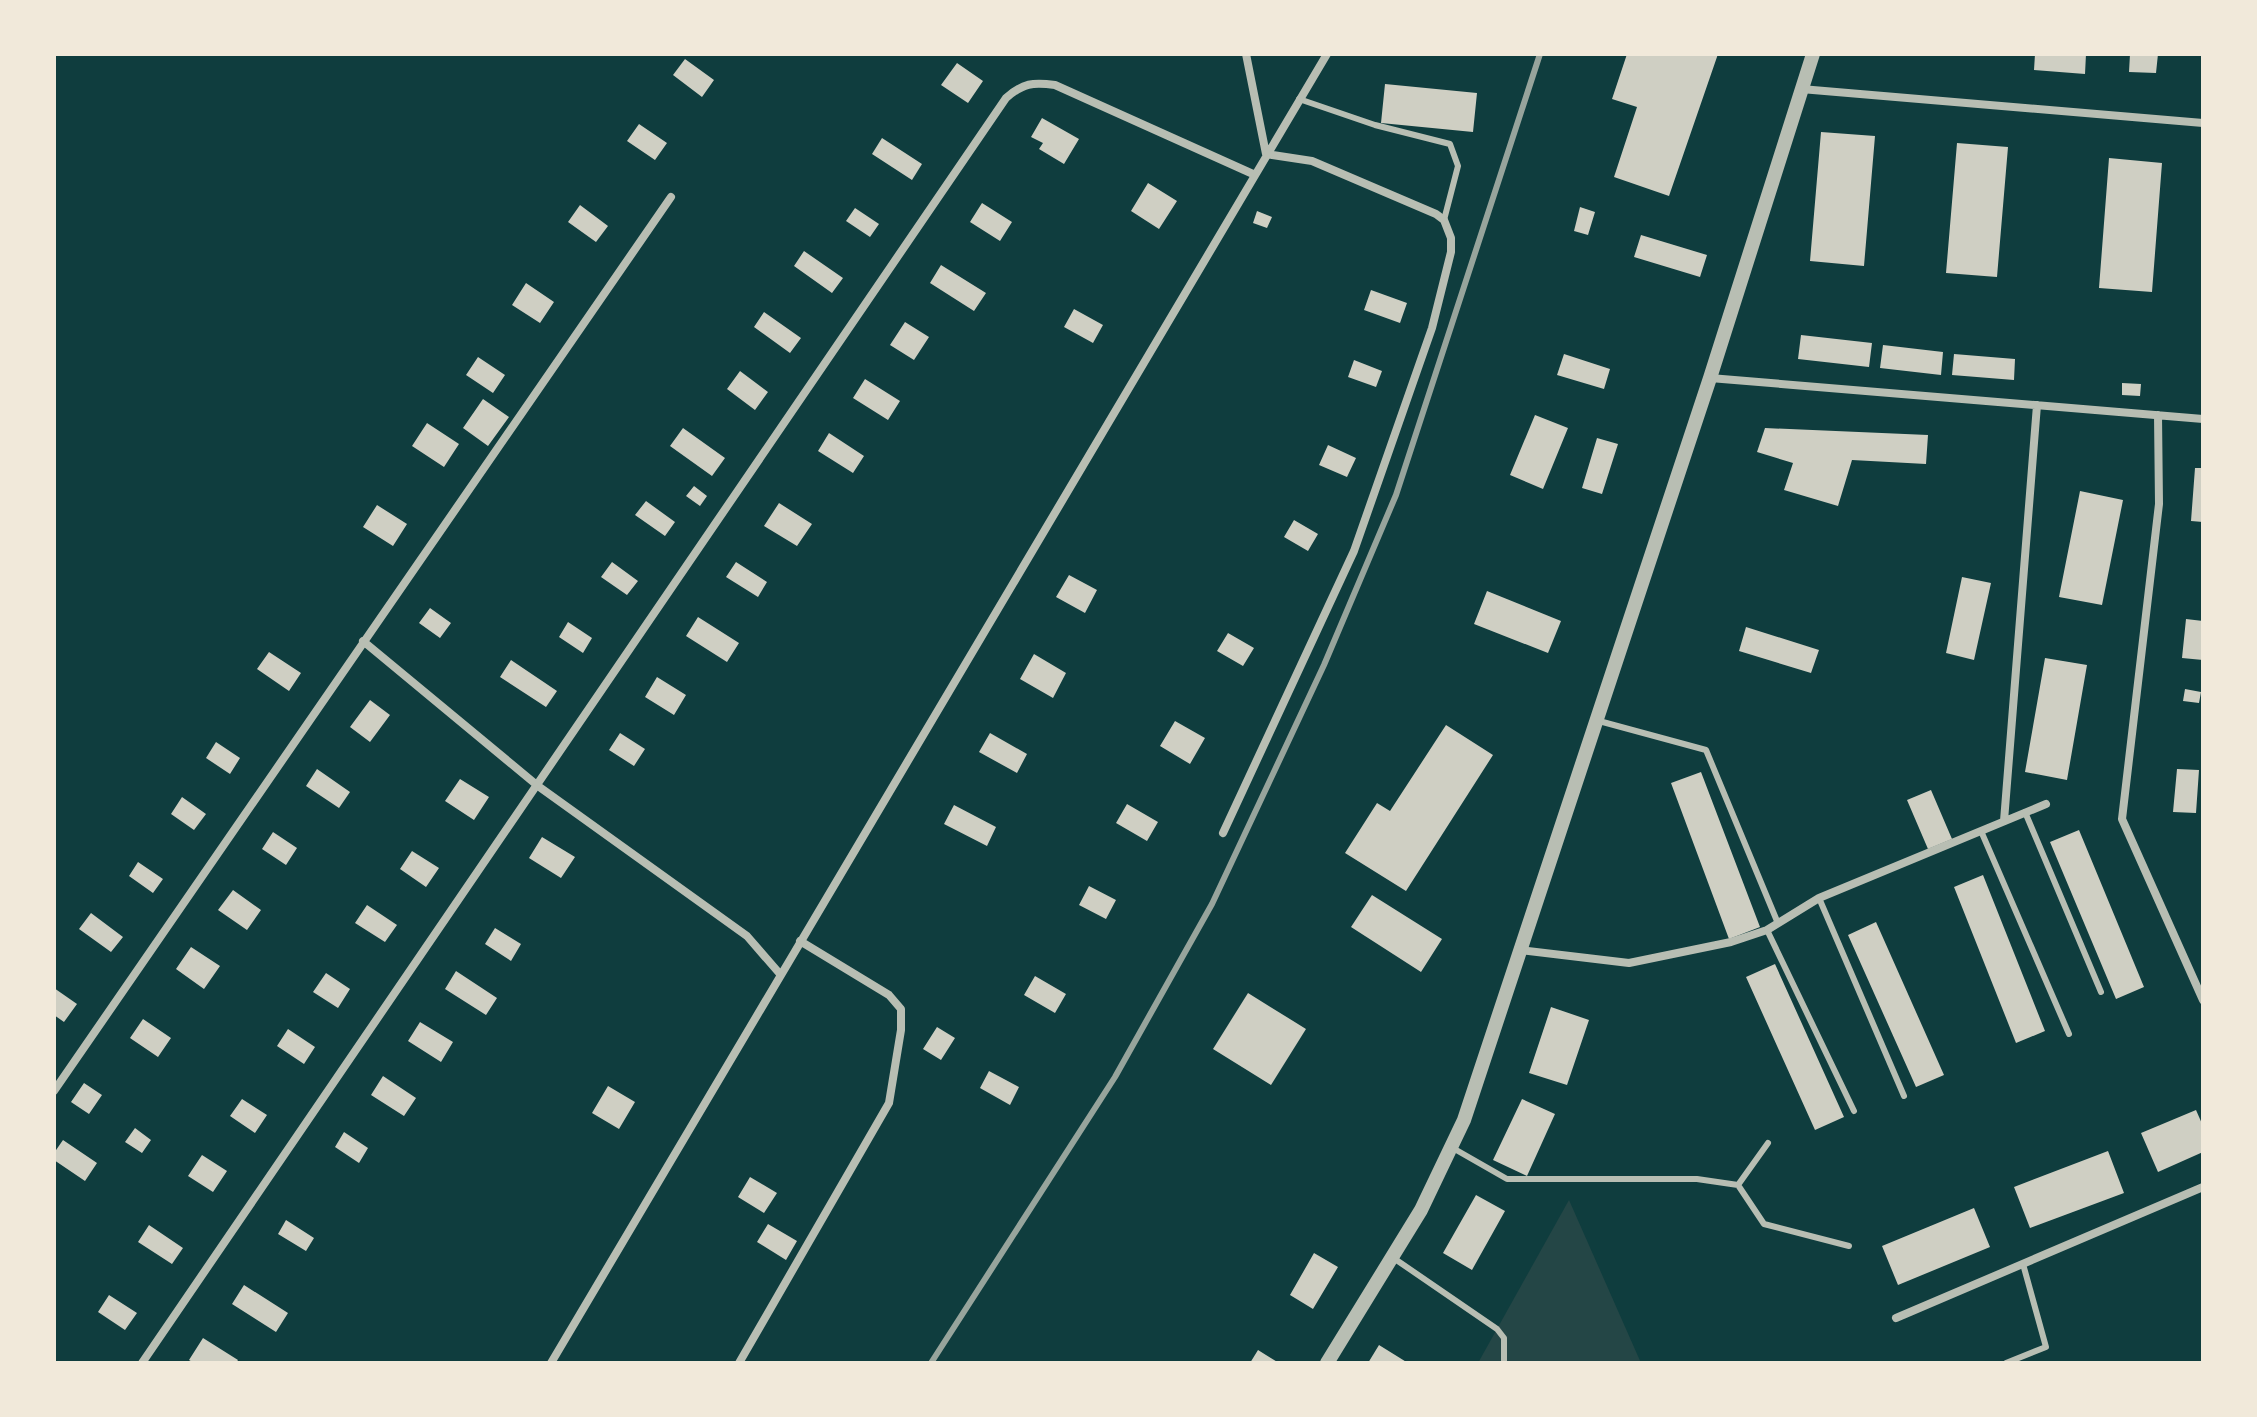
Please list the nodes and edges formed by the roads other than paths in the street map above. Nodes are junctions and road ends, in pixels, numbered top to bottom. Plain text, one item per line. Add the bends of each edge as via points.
1 (1246, 54) edge
2 (1327, 54) edge
3 (1813, 54) edge
4 (1801, 89) junction
5 (1299, 99) junction
6 (2203, 123) edge
7 (1266, 154) junction
8 (1253, 174) junction
9 (671, 197) dead end
10 (1444, 220) junction
11 (1710, 378) junction
12 (2037, 405) junction
13 (2158, 415) junction
14 (2203, 419) edge
15 (363, 641) junction
16 (1596, 721) junction
17 (538, 786) junction
18 (2046, 804) dead end
19 (2025, 812) junction
20 (2004, 821) junction
21 (1981, 831) junction
22 (1223, 833) dead end
23 (1819, 898) junction
24 (1777, 921) junction
25 (1767, 930) junction
26 (800, 941) junction
27 (1520, 950) junction
28 (780, 974) junction
29 (2101, 992) dead end
30 (2203, 1000) edge
31 (2069, 1034) dead end
32 (54, 1091) edge
33 (1904, 1096) dead end
34 (1854, 1111) dead end
35 (1768, 1143) dead end
36 (1451, 1147) junction
37 (1738, 1185) junction
38 (2203, 1187) edge
39 (1849, 1246) dead end
40 (1392, 1257) junction
41 (2023, 1264) junction
42 (1896, 1318) dead end
43 (142, 1363) edge
44 (551, 1363) edge
45 (739, 1363) edge
46 (1327, 1363) edge
47 (1504, 1363) edge
48 (2006, 1363) edge

1 - 7 street
2 - 5 street
3 - 4 street
4 - 6 street
4 - 11 street
5 - 7 street
5 - 10 lane via 1450,144 1458,166
7 - 8 street
7 - 10 street via 1312,161
8 - 17 street via 1055,85 1020,85 1006,98
8 - 26 street
9 - 15 street
10 - 22 street via 1451,252 1432,328 1354,551
11 - 12 street
11 - 16 street
12 - 13 street
12 - 20 street
13 - 14 street
13 - 30 street via 2159,504 2122,819
15 - 17 street
15 - 32 street
16 - 24 lane via 1706,750
16 - 27 street
17 - 28 street via 747,936
17 - 43 street
18 - 19 street
19 - 20 street
19 - 29 lane
20 - 21 street
21 - 23 street
21 - 31 lane
23 - 24 street
23 - 33 lane
24 - 25 street
25 - 27 street via 1629,963
25 - 34 lane
26 - 28 street
26 - 45 street via 889,995 901,1009 901,1030 889,1103
27 - 36 street
28 - 44 street
35 - 37 lane
36 - 37 lane via 1507,1179 1697,1179
36 - 40 street
37 - 39 lane via 1764,1224
38 - 41 street
40 - 46 street
40 - 47 lane via 1497,1329 1504,1338
41 - 42 street
41 - 48 lane via 2046,1347

